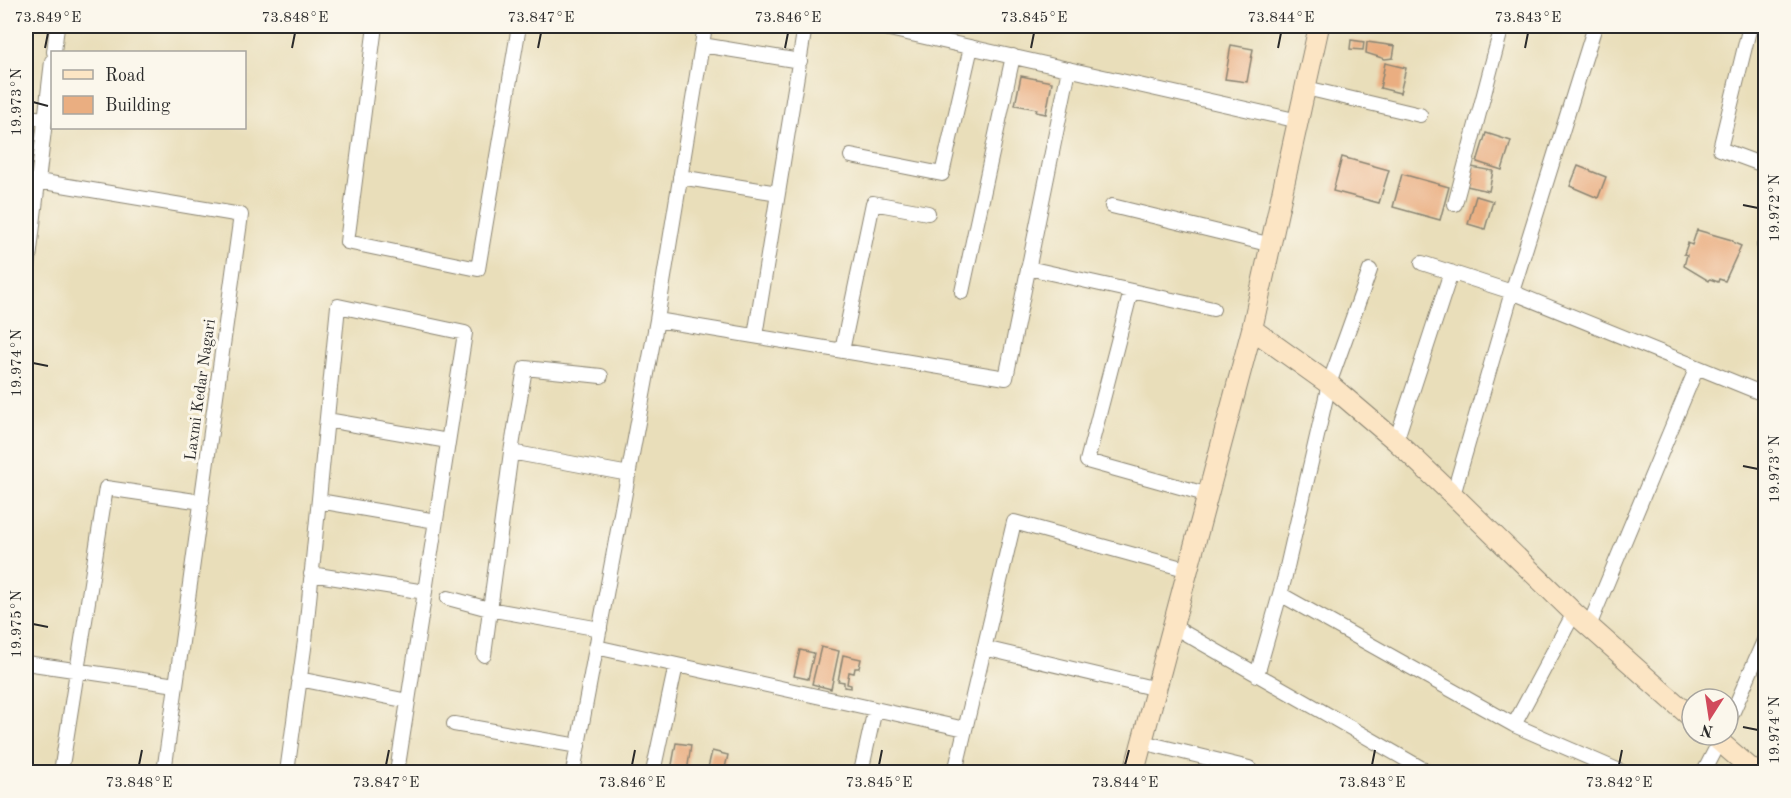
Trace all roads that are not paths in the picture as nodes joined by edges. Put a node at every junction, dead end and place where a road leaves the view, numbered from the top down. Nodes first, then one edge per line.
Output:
1 (57, 26) edge
2 (375, 26) edge
3 (519, 26) edge
4 (705, 26) edge
5 (806, 26) edge
6 (876, 26) edge
7 (1319, 26) edge
8 (1502, 26) edge
9 (1595, 26) edge
10 (1750, 26) edge
11 (702, 45) junction
12 (971, 47) junction
13 (54, 51) edge
14 (1013, 56) junction
15 (800, 61) junction
16 (51, 69) edge
17 (1069, 69) junction
18 (1306, 88) junction
19 (1420, 115) dead end
20 (26, 117) edge
21 (45, 119) junction
22 (1299, 121) junction
23 (851, 156) dead end
24 (1766, 166) edge
25 (680, 177) junction
26 (38, 181) junction
27 (778, 193) junction
28 (1455, 204) dead end
29 (1112, 206) dead end
30 (928, 213) dead end
31 (1272, 245) junction
32 (1422, 263) dead end
33 (1028, 268) junction
34 (1370, 270) dead end
35 (1451, 272) junction
36 (26, 285) edge
37 (1131, 291) junction
38 (962, 292) dead end
39 (1512, 292) junction
40 (1213, 309) dead end
41 (657, 320) junction
42 (1252, 329) junction
43 (755, 336) junction
44 (842, 351) junction
45 (1697, 367) junction
46 (601, 375) dead end
47 (1329, 384) junction
48 (1766, 395) edge
49 (327, 420) junction
50 (448, 441) junction
51 (1396, 441) junction
52 (511, 452) junction
53 (628, 474) junction
54 (1209, 495) junction
55 (1454, 495) junction
56 (319, 501) junction
57 (202, 502) junction
58 (436, 522) junction
59 (1189, 570) junction
60 (311, 574) junction
61 (425, 592) junction
62 (1280, 594) junction
63 (448, 598) dead end
64 (489, 609) junction
65 (1574, 613) junction
66 (1174, 627) junction
67 (1589, 627) junction
68 (600, 629) junction
69 (1766, 636) edge
70 (596, 647) junction
71 (984, 648) junction
72 (484, 655) dead end
73 (26, 663) edge
74 (676, 665) junction
75 (76, 671) junction
76 (1257, 675) junction
77 (299, 679) junction
78 (176, 685) junction
79 (1157, 689) junction
80 (1740, 696) edge
81 (408, 701) junction
82 (1680, 707) edge
83 (876, 709) junction
84 (454, 724) dead end
85 (1514, 725) junction
86 (965, 729) junction
87 (1142, 742) junction
88 (578, 746) junction
89 (1714, 747) edge
90 (1729, 747) edge
91 (1251, 771) edge
92 (61, 772) edge
93 (164, 772) edge
94 (287, 772) edge
95 (397, 772) edge
96 (573, 772) edge
97 (657, 772) edge
98 (861, 772) edge
99 (955, 772) edge
100 (1134, 772) edge
101 (1428, 772) edge
102 (1622, 772) edge
103 (1704, 772) edge
104 (1755, 772) edge

1 - 13 street
2 - 3 street
4 - 11 street
5 - 15 street
6 - 12 street
7 - 18 street
8 - 28 street
9 - 39 street
10 - 24 street
11 - 15 street
11 - 25 street
12 - 14 street
12 - 23 street
14 - 17 street
14 - 38 street
15 - 27 street
16 - 21 street
17 - 22 street
17 - 33 street
18 - 19 street
18 - 22 street
20 - 21 street
21 - 26 street
22 - 31 street
25 - 27 street
25 - 41 street
26 - 36 street
26 - 57 street, Laxmi Kedar Nagari
27 - 43 street
29 - 31 street
30 - 44 street
31 - 42 street
32 - 35 street
33 - 37 street
33 - 44 street
34 - 47 street
35 - 39 street
35 - 51 street
37 - 40 street
37 - 54 street
39 - 45 street
39 - 55 street
41 - 43 street
41 - 53 street
42 - 47 street
42 - 54 street
43 - 44 street
45 - 48 street
45 - 67 street
46 - 52 street
47 - 51 street
47 - 62 street
49 - 50 street
49 - 50 street
49 - 56 street
50 - 58 street
51 - 55 street
52 - 53 street
52 - 64 street
53 - 68 street
54 - 59 street
55 - 65 street
56 - 58 street
56 - 60 street
57 - 75 street
57 - 78 street, Laxmi Kedar Nagari
58 - 61 street
59 - 66 street
59 - 71 street
60 - 61 street
60 - 77 street
61 - 81 street
62 - 76 street
62 - 85 street
63 - 64 street
64 - 68 street
64 - 72 street
65 - 67 street
65 - 85 street
66 - 76 street
66 - 79 street
67 - 82 street
68 - 70 street
69 - 80 street
70 - 74 street
70 - 88 street
71 - 79 street
71 - 86 street
73 - 75 street
74 - 83 street
74 - 97 street
75 - 78 street
75 - 92 street
76 - 101 street
77 - 81 street
77 - 94 street
78 - 93 street, Laxmi Kedar Nagari
79 - 87 street
81 - 95 street
83 - 86 street
83 - 98 street
84 - 88 street
85 - 102 street
86 - 99 street
87 - 91 street
87 - 100 street
88 - 96 street
89 - 103 street
90 - 104 street

